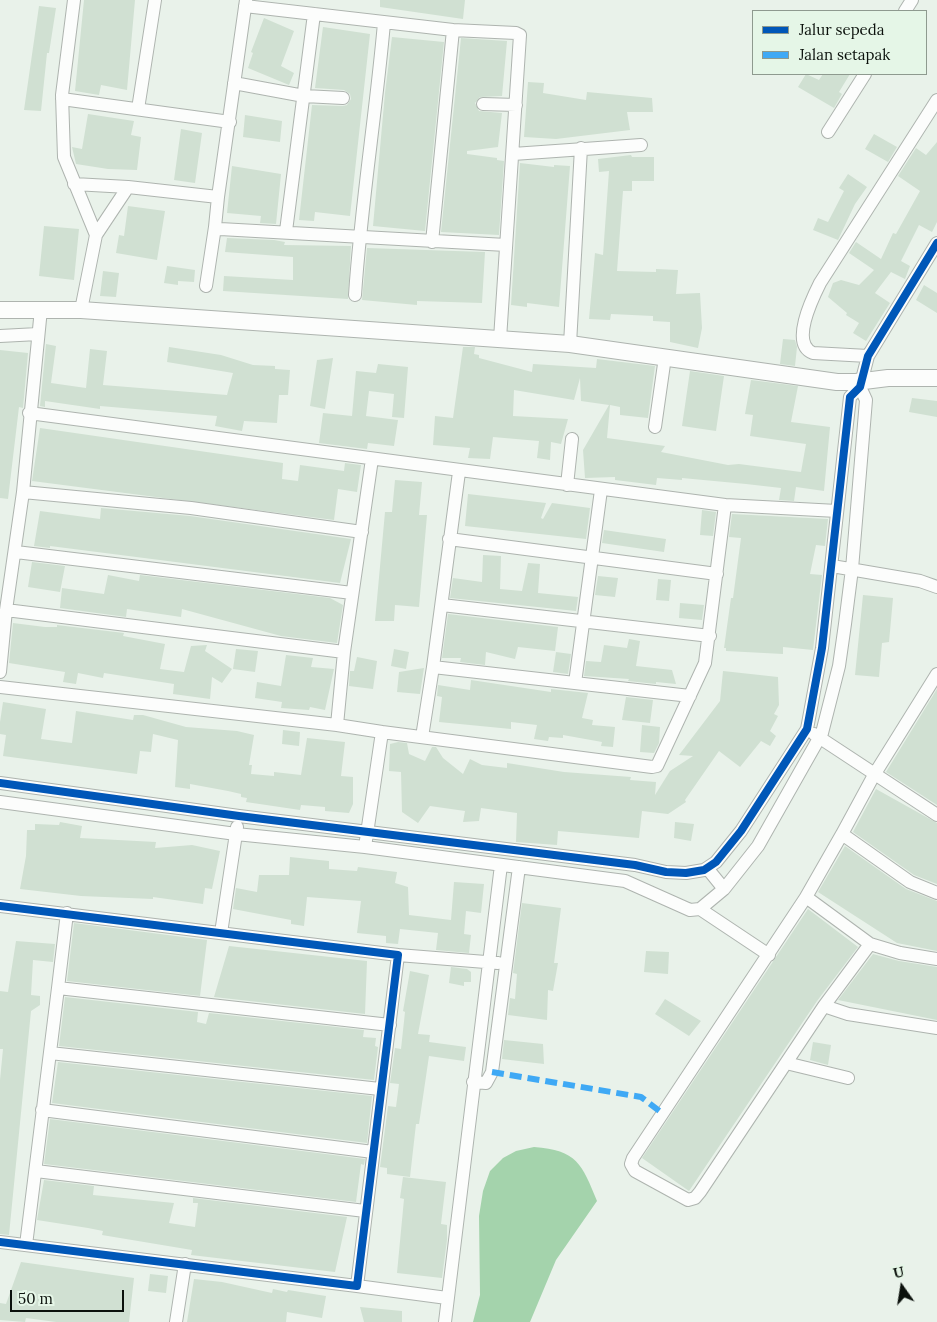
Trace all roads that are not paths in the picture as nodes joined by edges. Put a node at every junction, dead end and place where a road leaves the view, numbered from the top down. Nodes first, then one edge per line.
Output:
1 (74, 0) edge
2 (155, 0) edge
3 (245, 3) edge
4 (314, 14) junction
5 (384, 23) junction
6 (453, 30) junction
7 (864, 75) edge
8 (234, 83) junction
9 (304, 96) junction
10 (343, 98) dead end
11 (62, 99) junction
12 (937, 100) edge
13 (483, 104) dead end
14 (516, 105) junction
15 (138, 109) junction
16 (230, 122) junction
17 (828, 132) dead end
18 (641, 145) dead end
19 (581, 148) junction
20 (513, 154) junction
21 (74, 184) junction
22 (128, 187) junction
23 (218, 197) junction
24 (215, 227) junction
25 (286, 231) junction
26 (96, 234) junction
27 (359, 238) junction
28 (432, 242) junction
29 (937, 243) edge
30 (506, 245) junction
31 (206, 286) dead end
32 (355, 295) dead end
33 (41, 309) junction
34 (0, 310) edge
35 (81, 310) junction
36 (38, 334) junction
37 (0, 336) edge
38 (500, 339) junction
39 (570, 344) junction
40 (868, 356) junction
41 (665, 357) junction
42 (937, 378) edge
43 (860, 385) junction
44 (30, 413) junction
45 (655, 427) dead end
46 (572, 440) dead end
47 (372, 459) junction
48 (459, 472) junction
49 (568, 485) junction
50 (601, 490) junction
51 (24, 492) junction
52 (725, 505) junction
53 (837, 511) junction
54 (362, 532) junction
55 (449, 539) junction
56 (16, 552) junction
57 (592, 558) junction
58 (832, 566) junction
59 (852, 569) junction
60 (718, 574) junction
61 (937, 586) edge
62 (352, 593) junction
63 (442, 605) junction
64 (6, 610) junction
65 (583, 621) junction
66 (710, 636) junction
67 (344, 652) junction
68 (433, 667) junction
69 (0, 672) edge
70 (937, 674) edge
71 (575, 683) junction
72 (0, 687) edge
73 (690, 696) junction
74 (337, 725) junction
75 (807, 729) junction
76 (382, 732) junction
77 (422, 737) junction
78 (820, 738) junction
79 (874, 775) junction
80 (0, 783) edge
81 (0, 802) edge
82 (937, 815) edge
83 (239, 816) junction
84 (366, 831) junction
85 (236, 834) junction
86 (842, 834) junction
87 (365, 846) junction
88 (501, 865) junction
89 (519, 867) junction
90 (707, 868) junction
91 (666, 872) junction
92 (724, 889) junction
93 (937, 893) edge
94 (656, 894) junction
95 (806, 897) junction
96 (0, 906) edge
97 (700, 909) junction
98 (67, 913) junction
99 (221, 933) junction
100 (870, 944) junction
101 (398, 955) junction
102 (769, 955) junction
103 (937, 959) edge
104 (490, 963) junction
105 (505, 964) junction
106 (58, 988) junction
107 (824, 1006) junction
108 (390, 1025) junction
109 (937, 1028) edge
110 (50, 1053) junction
111 (786, 1063) junction
112 (848, 1078) dead end
113 (473, 1082) junction
114 (380, 1090) junction
115 (42, 1110) junction
116 (373, 1152) junction
117 (36, 1171) junction
118 (365, 1211) junction
119 (0, 1242) edge
120 (26, 1245) junction
121 (185, 1264) junction
122 (356, 1286) junction
123 (447, 1298) junction
124 (176, 1322) edge
125 (445, 1322) edge

1 - 11 street
2 - 15 street
3 - 4 street
3 - 8 street
4 - 5 street
4 - 9 street
5 - 6 street
5 - 27 street
6 - 14 street
6 - 28 street
7 - 17 street
8 - 9 street
8 - 16 street
9 - 10 street
9 - 25 street
11 - 15 street
11 - 21 street
12 - 40 street
13 - 14 street
14 - 20 street
15 - 16 street
16 - 23 street
18 - 19 street
19 - 20 street
19 - 39 street
20 - 30 street
21 - 22 street
21 - 26 street
22 - 23 street
22 - 26 street
23 - 24 street
24 - 25 street
24 - 31 street
25 - 27 street
26 - 35 street
27 - 28 street
27 - 32 street
28 - 30 street
29 - 40 street
30 - 38 street
33 - 34 street
33 - 35 street
33 - 36 street
35 - 38 street
36 - 37 street
36 - 44 street
38 - 39 street
39 - 41 street
40 - 43 street
41 - 43 street
41 - 45 street
42 - 43 street
43 - 53 street
43 - 59 street
44 - 47 street
44 - 51 street
46 - 49 street
47 - 48 street
47 - 54 street
48 - 49 street
48 - 55 street
49 - 50 street
50 - 52 street
50 - 57 street
51 - 54 street
51 - 56 street
52 - 53 street
52 - 60 street
53 - 58 street
54 - 62 street
55 - 57 street
55 - 63 street
56 - 62 street
56 - 64 street
57 - 60 street
57 - 65 street
58 - 59 street
58 - 75 street
59 - 61 street
59 - 78 street
60 - 66 street
62 - 67 street
63 - 65 street
63 - 68 street
64 - 67 street
64 - 69 street
65 - 66 street
65 - 71 street
66 - 73 street
67 - 74 street
68 - 71 street
68 - 77 street
70 - 79 street
71 - 73 street
72 - 74 street
73 - 77 street
74 - 76 street
75 - 78 street
75 - 90 street
76 - 77 street
76 - 84 street
78 - 79 street
78 - 92 street
79 - 82 street
79 - 86 street
80 - 83 street
81 - 85 street
83 - 84 street
83 - 85 street
84 - 87 street
84 - 91 street
85 - 87 street
85 - 99 street
86 - 93 street
86 - 95 street
87 - 88 street
88 - 89 street
88 - 104 street
89 - 94 street
89 - 105 street
90 - 91 street
90 - 92 street
91 - 94 street
92 - 97 street
94 - 97 street
95 - 100 street
95 - 102 street
96 - 98 street
97 - 102 street
98 - 99 street
98 - 106 street
99 - 101 street
100 - 103 street
100 - 107 street
101 - 104 street
101 - 108 street
102 - 111 street
104 - 105 street
104 - 113 street
105 - 113 street
106 - 108 street
106 - 110 street
107 - 109 street
107 - 111 street
108 - 114 street
110 - 114 street
110 - 115 street
111 - 112 street
113 - 123 street
114 - 116 street
115 - 116 street
115 - 117 street
116 - 118 street
117 - 118 street
117 - 120 street
118 - 122 street
119 - 120 street
120 - 121 street
121 - 122 street
121 - 124 street
122 - 123 street
123 - 125 street

